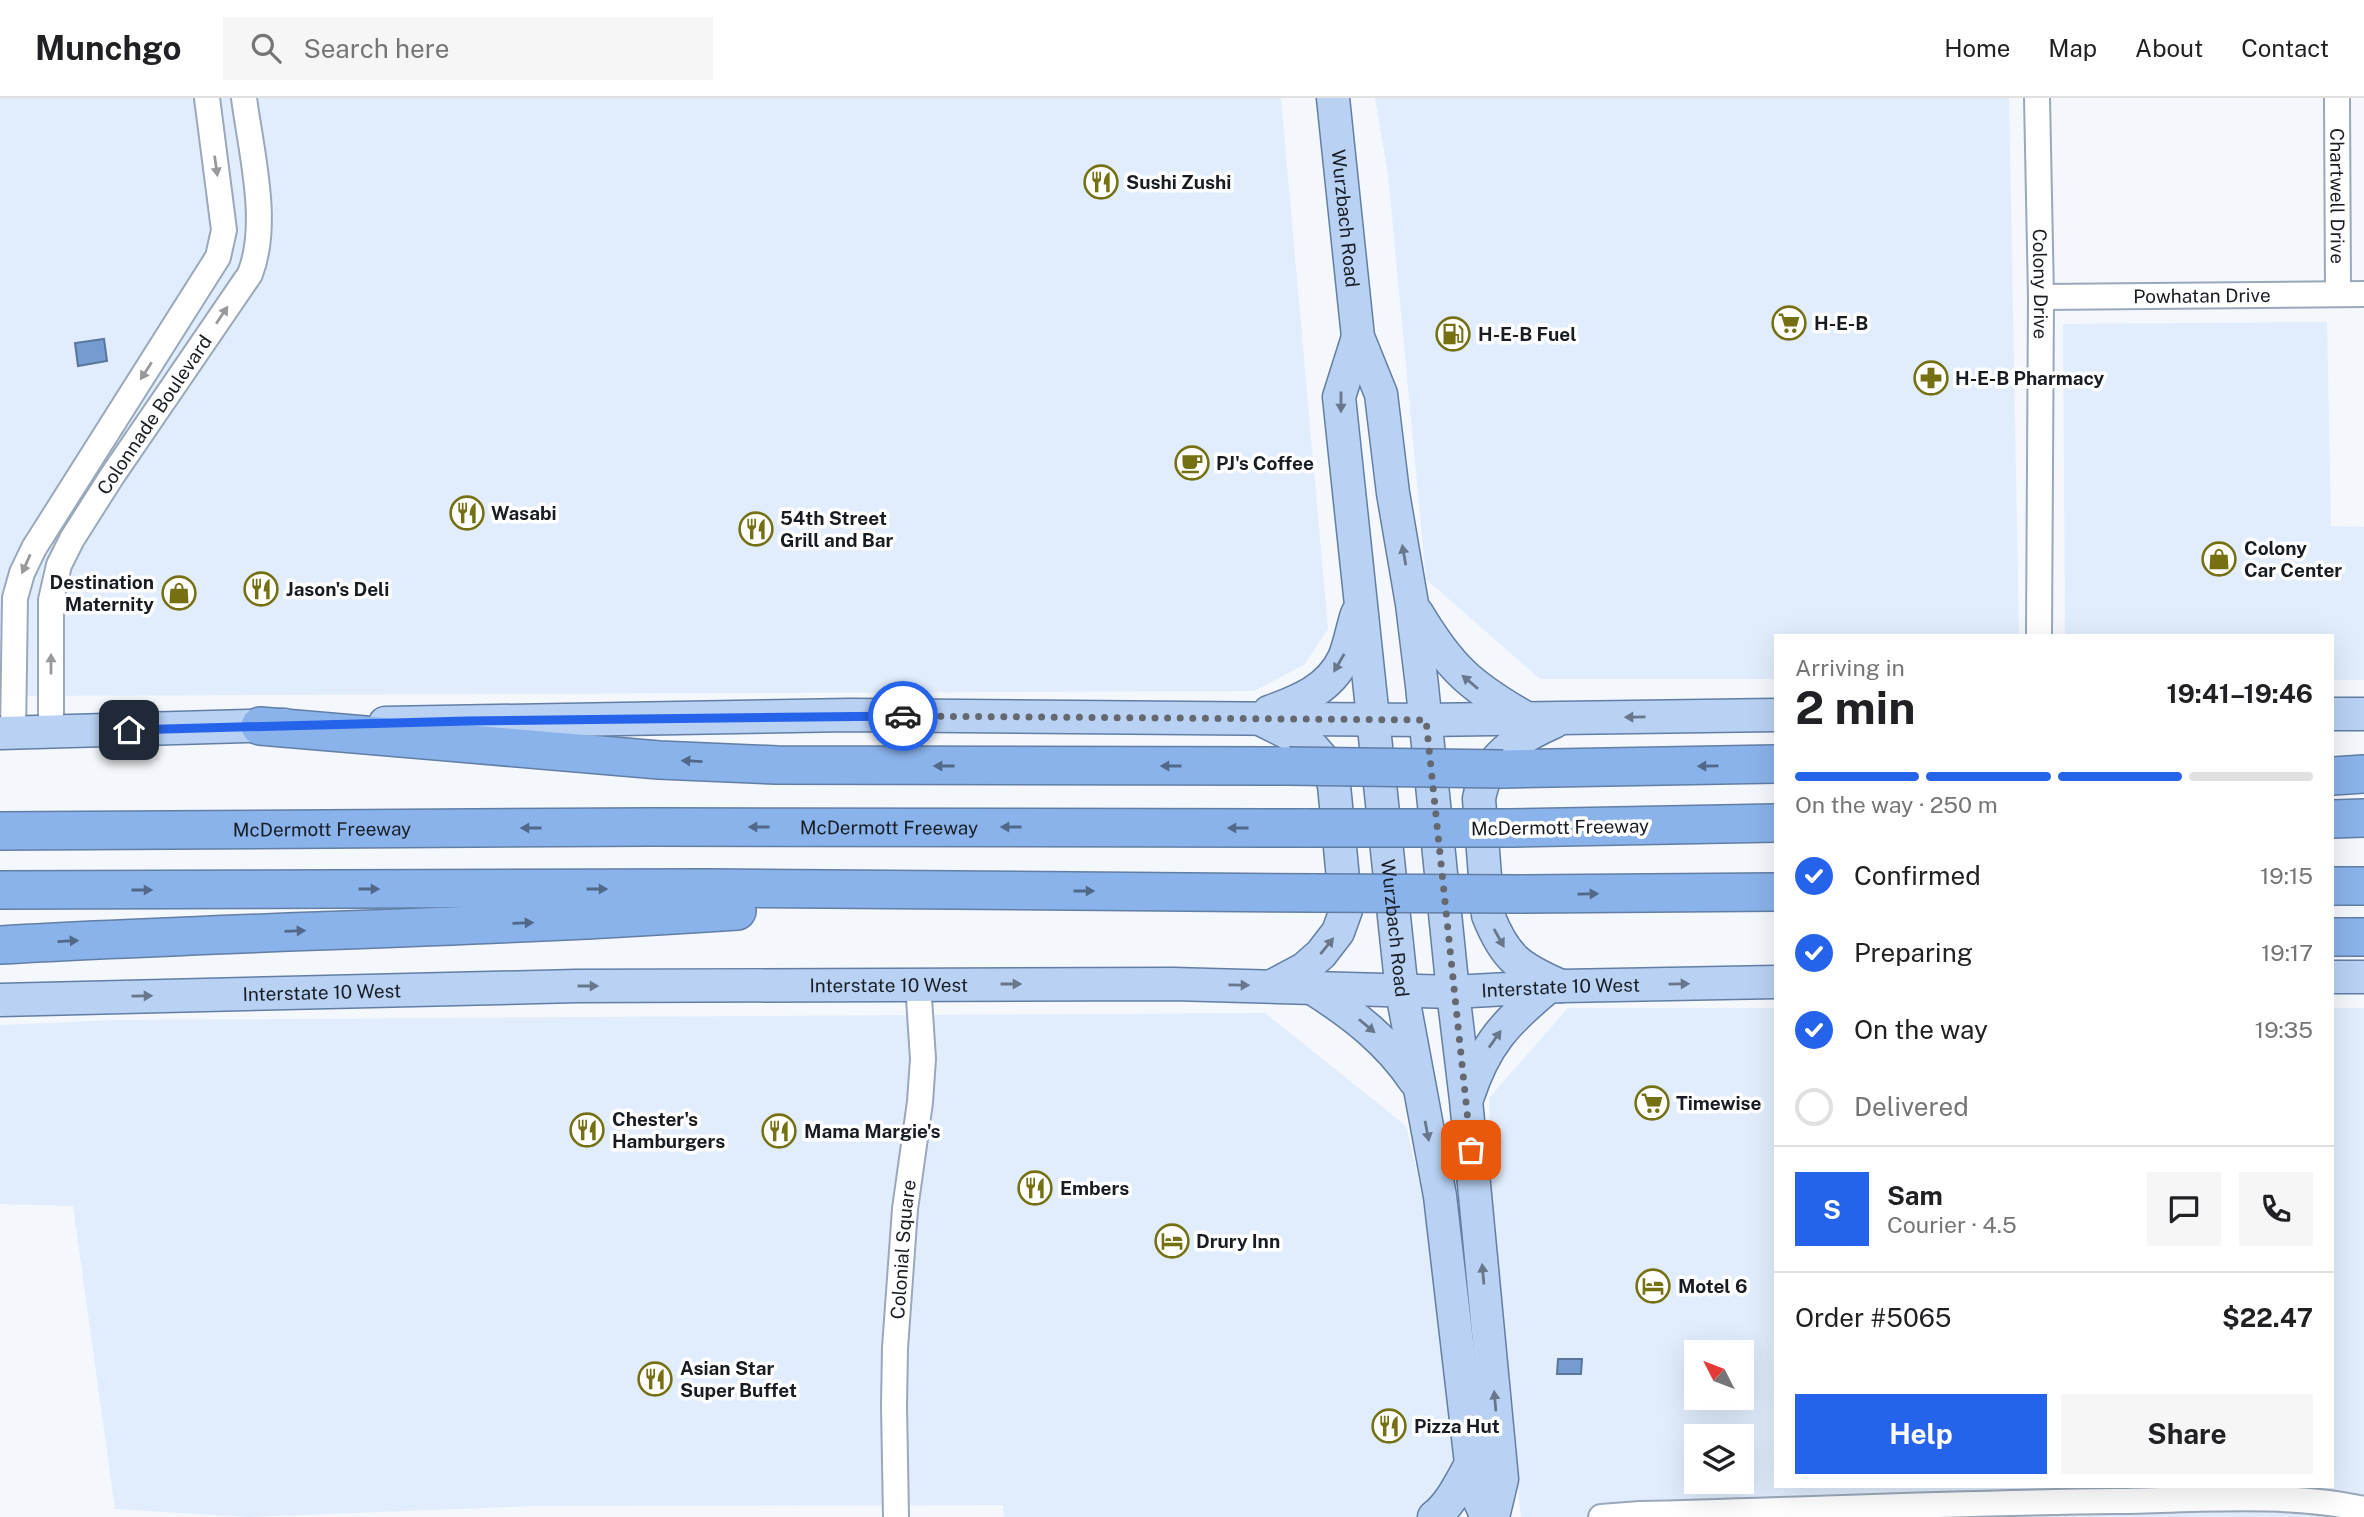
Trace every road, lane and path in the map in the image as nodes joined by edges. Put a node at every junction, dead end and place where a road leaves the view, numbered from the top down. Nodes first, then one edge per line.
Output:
1 (207, 98) edge
2 (244, 98) edge
3 (1333, 98) edge
4 (2037, 98) edge
5 (2337, 98) edge
6 (2338, 294) junction
7 (2364, 294) edge
8 (2041, 297) junction
9 (1358, 337) junction
10 (1362, 599) junction
11 (1412, 604) junction
12 (2039, 634) edge
13 (2334, 714) edge
14 (2364, 714) edge
15 (1774, 715) edge
16 (1255, 717) junction
17 (1562, 718) junction
18 (1373, 719) junction
19 (1527, 719) junction
20 (1426, 720) junction
21 (260, 726) junction
22 (51, 732) junction
23 (6, 733) edge
24 (2334, 751) edge
25 (2364, 752) edge
26 (1774, 764) edge
27 (2364, 774) edge
28 (2334, 776) edge
29 (2364, 818) edge
30 (2334, 819) edge
31 (1774, 823) edge
32 (0, 831) edge
33 (2334, 886) edge
34 (2364, 886) edge
35 (0, 890) edge
36 (1016, 891) junction
37 (1774, 892) edge
38 (2334, 937) edge
39 (2364, 937) edge
40 (0, 945) edge
41 (2334, 977) edge
42 (2364, 977) edge
43 (1774, 982) edge
44 (918, 983) junction
45 (1272, 986) junction
46 (1311, 987) junction
47 (1554, 987) junction
48 (1402, 992) junction
49 (1453, 992) junction
50 (0, 1000) edge
51 (1419, 1087) junction
52 (1466, 1100) junction
53 (1471, 1464) junction
54 (1998, 1494) edge
55 (2364, 1509) edge
56 (896, 1517) edge
57 (1434, 1517) edge
58 (1487, 1517) edge
59 (1493, 1517) edge
60 (1601, 1517) edge

1 -> 23 street, Colonnade Boulevard
22 -> 2 street, Colonnade Boulevard
3 - 9 main road, Wurzbach Road
4 - 8 street, Colony Drive
5 - 6 street, Chartwell Drive
6 - 7 street, Powhatan Drive
6 - 8 street, Powhatan Drive
8 - 12 street, Colony Drive
9 -> 10 main road, Wurzbach Road
11 -> 9 main road, Wurzbach Road
10 -> 16 main road
10 - 18 main road, Wurzbach Road
19 -> 11 main road
11 - 20 main road, Wurzbach Road
13 - 14 main road
15 -> 17 main road
16 - 18 main road
16 - 21 main road
45 -> 16 main road
17 - 19 main road
17 -> 47 main road
18 - 20 main road
18 - 48 main road, Wurzbach Road
19 - 20 main road
20 - 49 main road, Wurzbach Road
21 - 22 main road
26 -> 21 highway, bridge
22 - 23 main road
24 - 25 highway
27 - 28 highway
29 - 30 highway
31 -> 32 highway, McDermott Freeway, bridge
33 - 34 highway
35 -> 36 highway
36 -> 37 highway, bridge
40 -> 36 highway
38 - 39 highway
41 - 42 main road
47 -> 43 main road, Interstate 10 West
44 -> 45 main road, Interstate 10 West
50 -> 44 main road, Interstate 10 West
44 - 56 street, Colonial Square
45 - 46 main road, Interstate 10 West
46 - 48 main road, Interstate 10 West
46 -> 51 main road
47 - 49 main road, Interstate 10 West
52 -> 47 main road
48 - 49 main road, Interstate 10 West
48 - 51 main road, Wurzbach Road
49 - 52 main road, Wurzbach Road
51 -> 53 main road, Wurzbach Road
59 -> 52 main road, Wurzbach Road
53 - 57 main road
53 - 58 main road, Wurzbach Road
54 - 55 street
54 - 60 street

